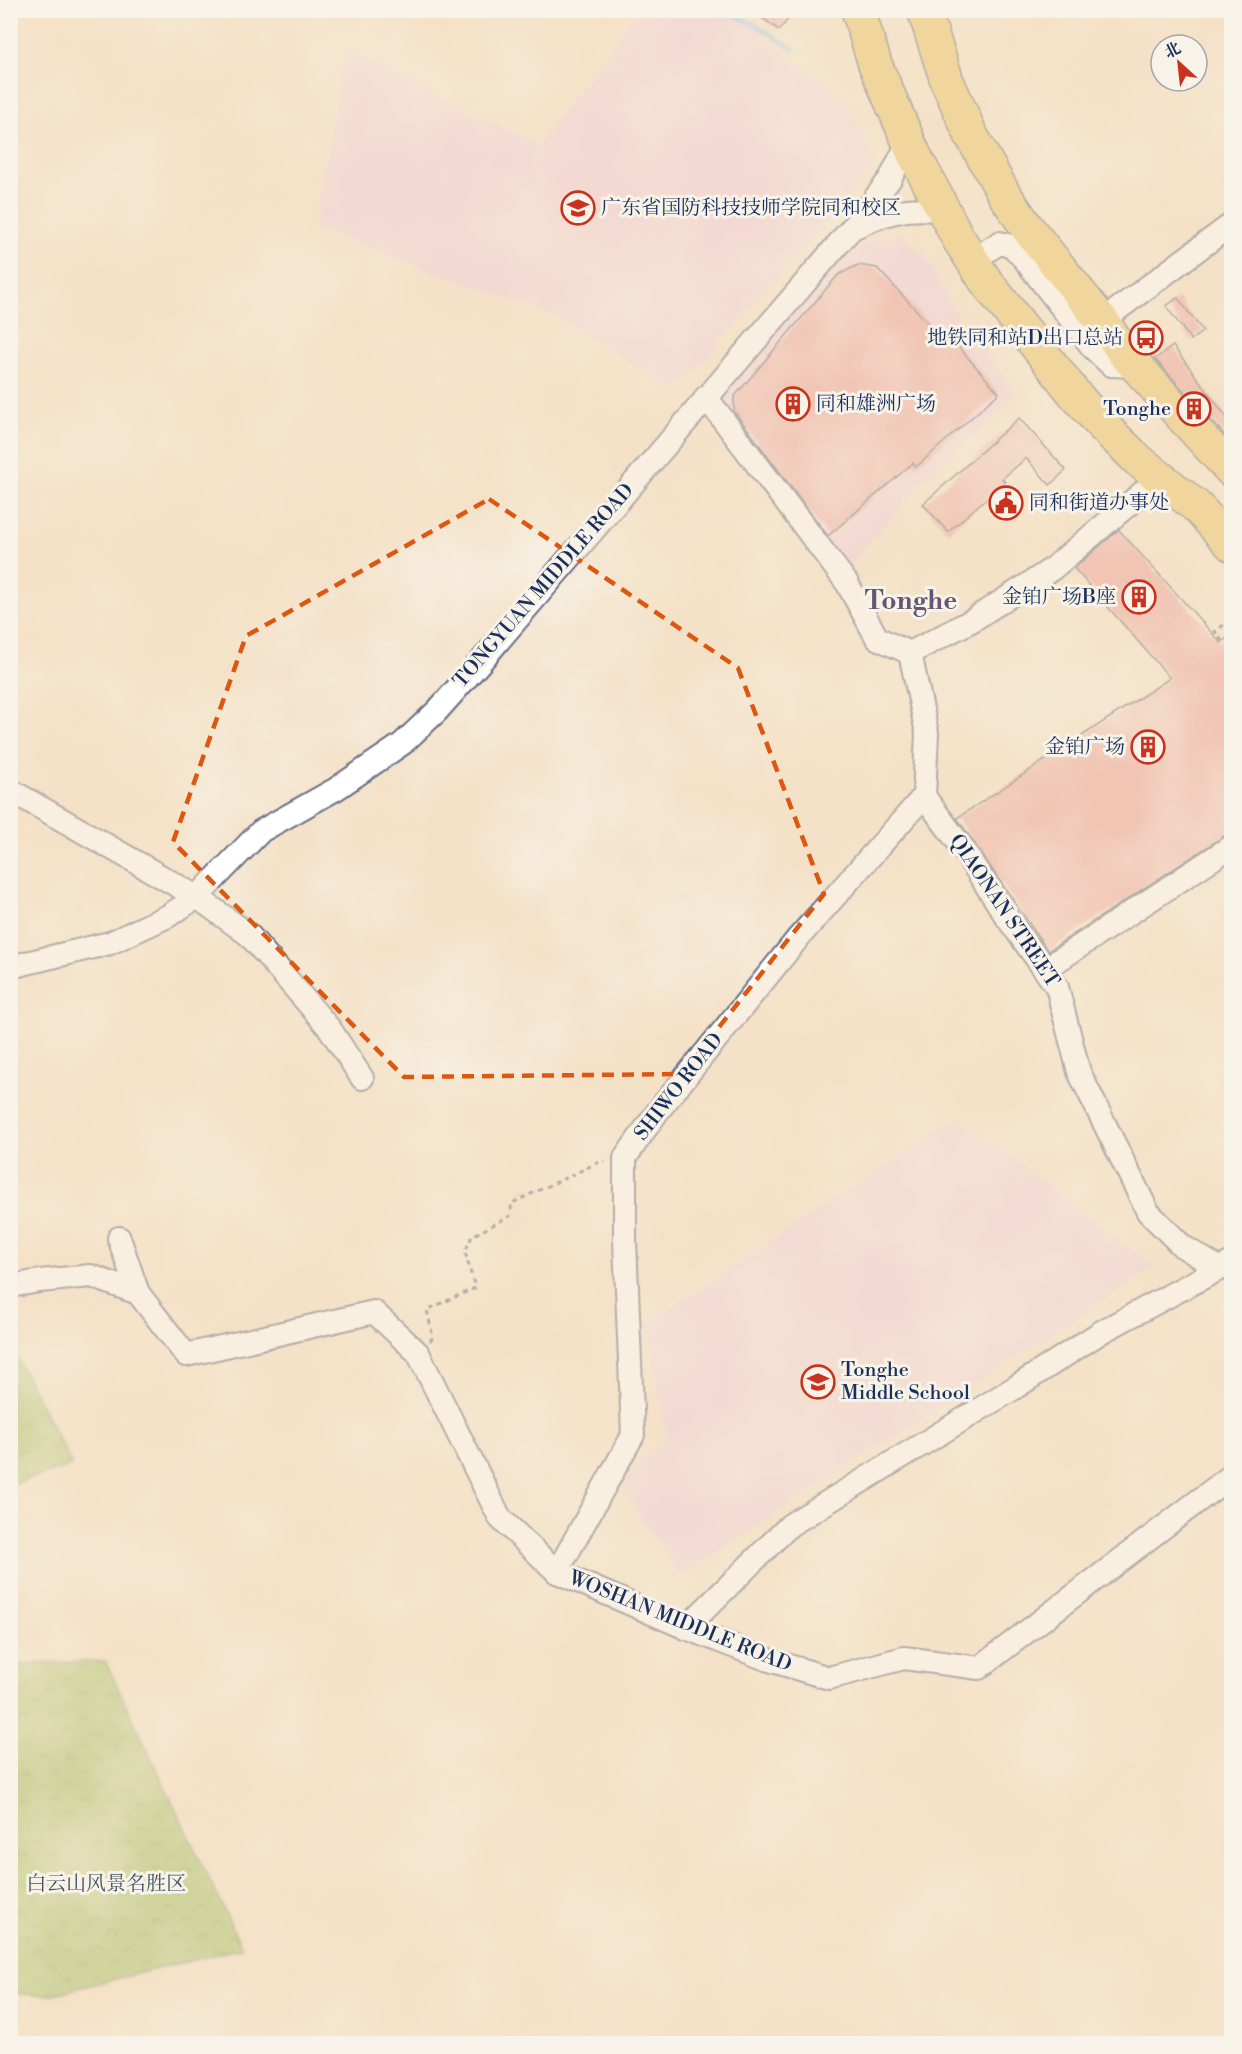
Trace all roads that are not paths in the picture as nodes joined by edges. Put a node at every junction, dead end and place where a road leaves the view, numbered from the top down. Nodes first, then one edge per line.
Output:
1 (858, 10) edge
2 (924, 10) edge
3 (909, 141) junction
4 (943, 211) junction
5 (1232, 224) edge
6 (851, 229) junction
7 (972, 261) junction
8 (1102, 321) junction
9 (1136, 366) junction
10 (706, 397) junction
11 (1232, 471) edge
12 (1161, 477) junction
13 (1232, 545) edge
14 (910, 653) junction
15 (10, 790) edge
16 (924, 796) junction
17 (1232, 846) edge
18 (197, 897) junction
19 (10, 967) edge
20 (1045, 969) junction
21 (362, 1078) dead end
22 (119, 1238) dead end
23 (1226, 1266) edge
24 (10, 1286) edge
25 (138, 1293) junction
26 (1232, 1475) edge
27 (557, 1572) junction
28 (686, 1628) junction

1 - 3 highway
2 - 8 highway
3 - 4 highway
3 - 6 street, TONGYUAN MIDDLE ROAD
4 - 6 street
4 - 7 highway
5 - 8 street
6 - 10 street, TONGYUAN MIDDLE ROAD
7 - 9 street
7 - 12 highway
8 - 9 highway
9 - 11 highway
10 - 14 street
10 - 18 street, TONGYUAN MIDDLE ROAD
12 - 13 highway
12 - 14 street
14 - 16 street
15 - 18 street
16 - 20 street, QIAONAN STREET
16 - 27 street, SHIWO ROAD
17 - 20 street
18 - 19 street, TONGYUAN MIDDLE ROAD
18 - 21 street
20 - 23 street, QIAONAN STREET
22 - 25 street
23 - 28 street
24 - 25 street
25 - 27 street, WOSHAN MIDDLE ROAD
26 - 28 street, WOSHAN MIDDLE ROAD
27 - 28 street, WOSHAN MIDDLE ROAD

